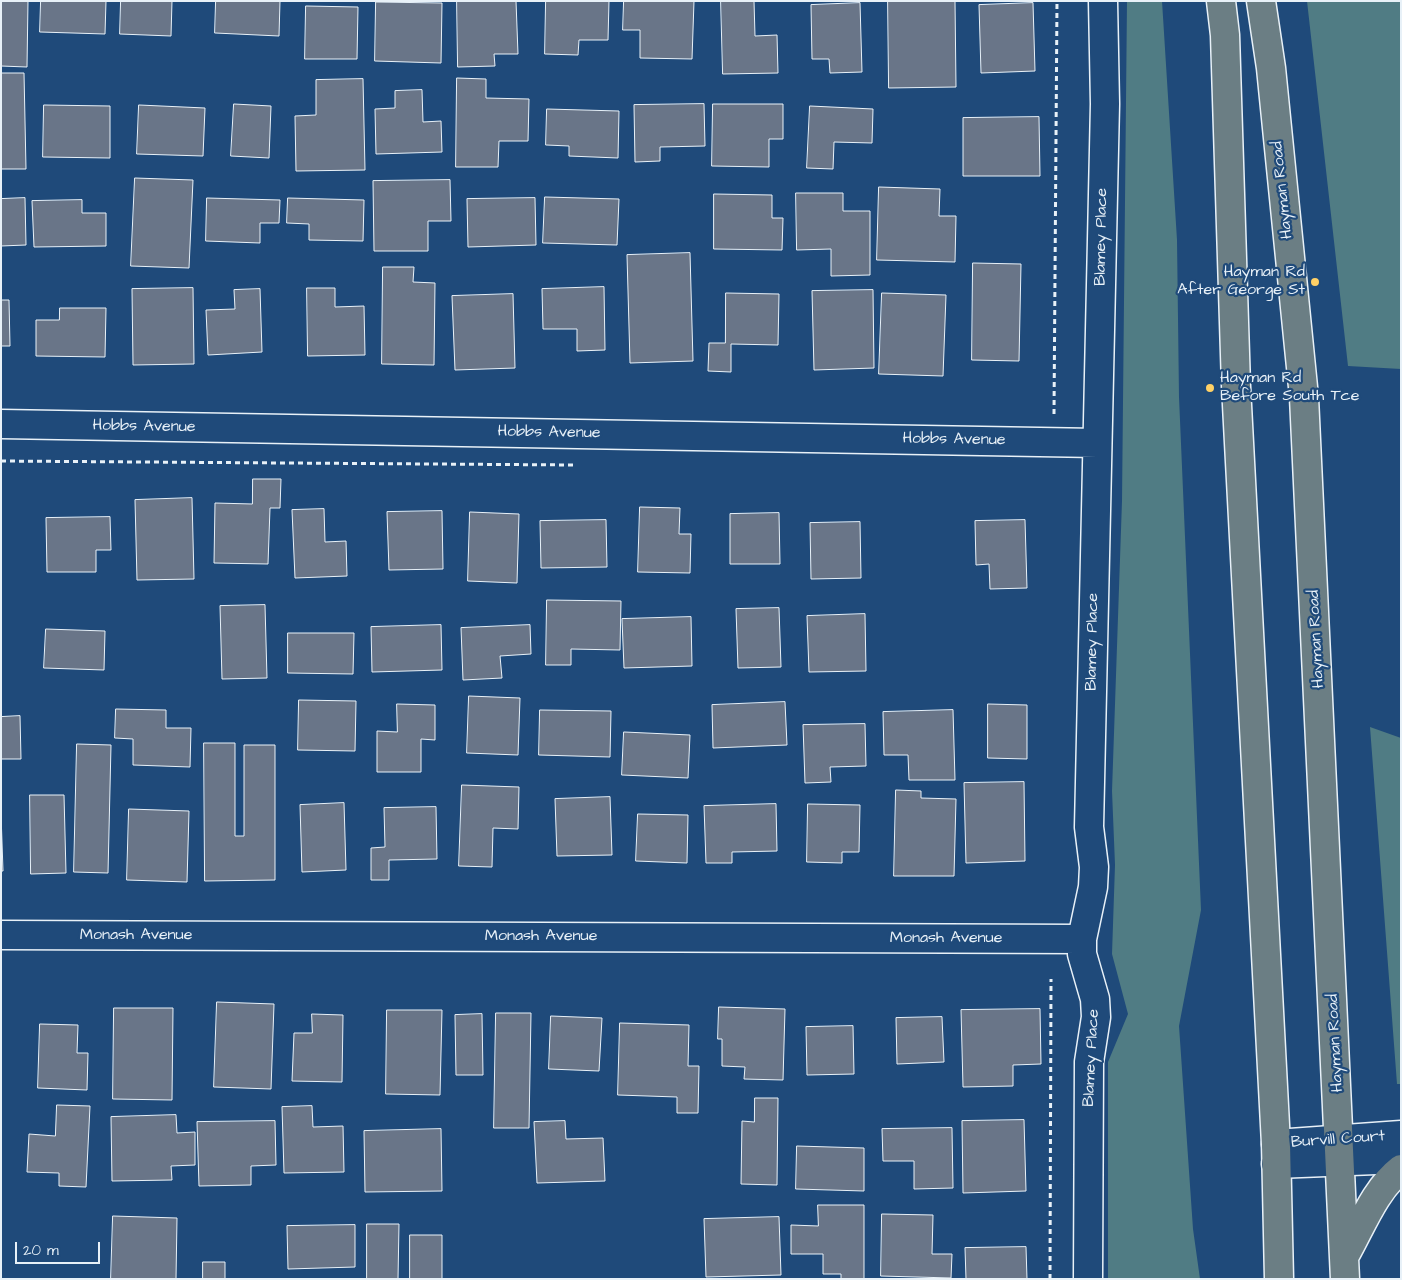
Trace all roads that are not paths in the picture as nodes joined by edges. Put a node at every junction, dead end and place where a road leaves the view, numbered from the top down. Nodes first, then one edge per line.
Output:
1 (1103, 1) edge
2 (1221, 1) edge
3 (1261, 1) edge
4 (1, 424) edge
5 (1097, 443) junction
6 (1, 935) edge
7 (1082, 939) junction
8 (1401, 1135) edge
9 (1340, 1152) junction
10 (1276, 1154) junction
11 (1401, 1159) edge
12 (1401, 1169) edge
13 (1345, 1268) edge
14 (1088, 1279) edge
15 (1279, 1279) edge

1 - 5 street, Blamey Place
2 - 10 main road
3 - 9 main road, Hayman Road
4 - 5 street, Hobbs Avenue
5 - 7 street, Blamey Place
6 - 7 street, Monash Avenue
7 - 14 street, Blamey Place
8 - 9 street, Burvill Court
9 - 10 street, Burvill Court
9 - 11 street, Burvill Court
9 - 13 main road, Hayman Road
10 - 15 main road
12 - 13 main road

